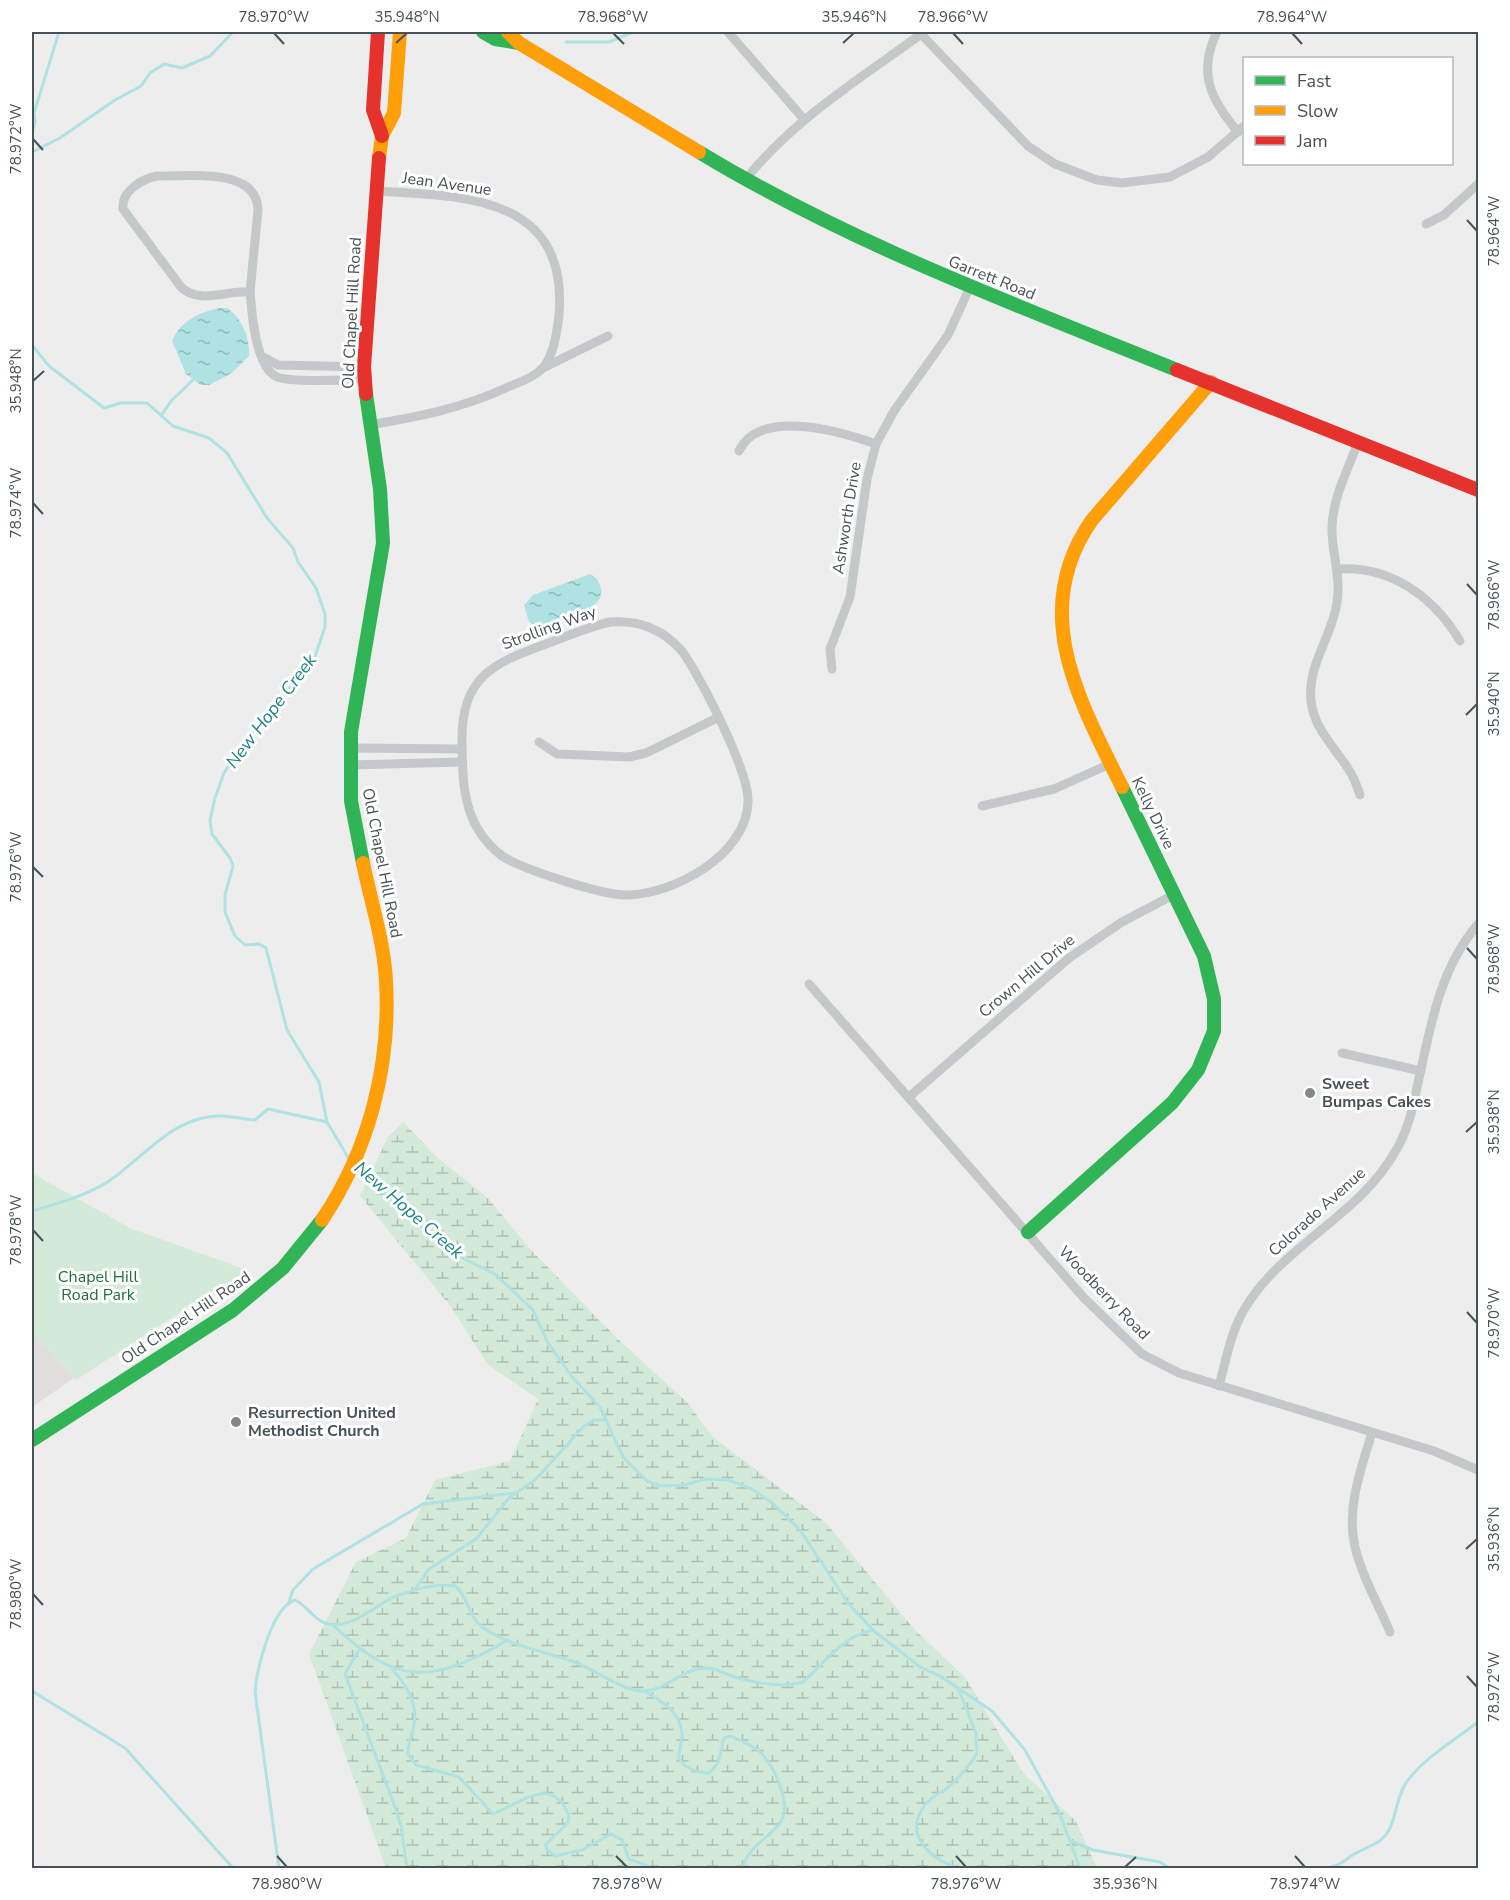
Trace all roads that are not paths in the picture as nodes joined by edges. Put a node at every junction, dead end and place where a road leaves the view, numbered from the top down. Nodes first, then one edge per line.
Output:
1 (378, 32) edge
2 (400, 32) edge
3 (483, 32) edge
4 (508, 32) edge
5 (728, 32) edge
6 (922, 32) edge
7 (1217, 32) edge
8 (519, 43) junction
9 (803, 118) junction
10 (1241, 129) edge
11 (382, 136) junction
12 (745, 180) junction
13 (1479, 184) edge
14 (375, 191) junction
15 (1426, 224) dead end
16 (970, 287) junction
17 (250, 292) junction
18 (608, 336) dead end
19 (541, 369) junction
20 (364, 373) junction
21 (1211, 382) junction
22 (369, 424) junction
23 (1358, 442) junction
24 (876, 444) junction
25 (739, 451) dead end
26 (1479, 490) edge
27 (1338, 569) junction
28 (1460, 640) dead end
29 (832, 669) dead end
30 (717, 718) junction
31 (539, 742) dead end
32 (350, 748) junction
33 (405, 749) junction
34 (462, 749) junction
35 (462, 762) junction
36 (406, 764) junction
37 (1110, 764) junction
38 (350, 765) junction
39 (1360, 795) dead end
40 (982, 806) dead end
41 (1175, 894) junction
42 (1479, 924) edge
43 (809, 984) dead end
44 (1342, 1053) dead end
45 (1421, 1071) junction
46 (909, 1097) junction
47 (1028, 1232) junction
48 (1219, 1386) junction
49 (1372, 1433) junction
50 (32, 1440) edge
51 (1479, 1470) edge
52 (1390, 1632) dead end

1 - 11 street, Old Chapel Hill Road
2 - 11 street, Old Chapel Hill Road
3 - 8 street, Garrett Road
4 - 8 street, Garrett Road
5 - 9 street
6 - 9 street
6 - 10 street
7 - 10 street
8 - 12 street, Garrett Road
9 - 12 street
11 - 14 street, Old Chapel Hill Road
12 - 16 street, Garrett Road
13 - 15 street
14 - 19 street, Jean Avenue
14 - 20 street, Old Chapel Hill Road
16 - 21 street, Garrett Road
16 - 24 street, Ashworth Drive
17 - 17 street
17 - 20 street
18 - 19 street
19 - 22 street
20 - 22 street, Old Chapel Hill Road
21 - 23 street, Garrett Road
21 - 37 street, Kelly Drive
22 - 32 street, Old Chapel Hill Road
23 - 26 street, Garrett Road
23 - 27 street
24 - 25 street
24 - 29 street, Ashworth Drive
27 - 28 street
27 - 39 street
30 - 31 street
30 - 34 street, Strolling Way
30 - 35 street, Strolling Way
32 - 33 street
32 - 38 street, Old Chapel Hill Road
33 - 34 street
33 - 36 street
34 - 35 street, Strolling Way
35 - 36 street
36 - 38 street
37 - 40 street
37 - 41 street, Kelly Drive
38 - 50 street, Old Chapel Hill Road
41 - 46 street, Crown Hill Drive
41 - 47 street, Kelly Drive
42 - 45 street, Colorado Avenue
43 - 46 street, Woodberry Road
44 - 45 street
45 - 48 street, Colorado Avenue
46 - 47 street, Woodberry Road
47 - 48 street, Woodberry Road
48 - 49 street, Woodberry Road
49 - 51 street, Woodberry Road
49 - 52 street

